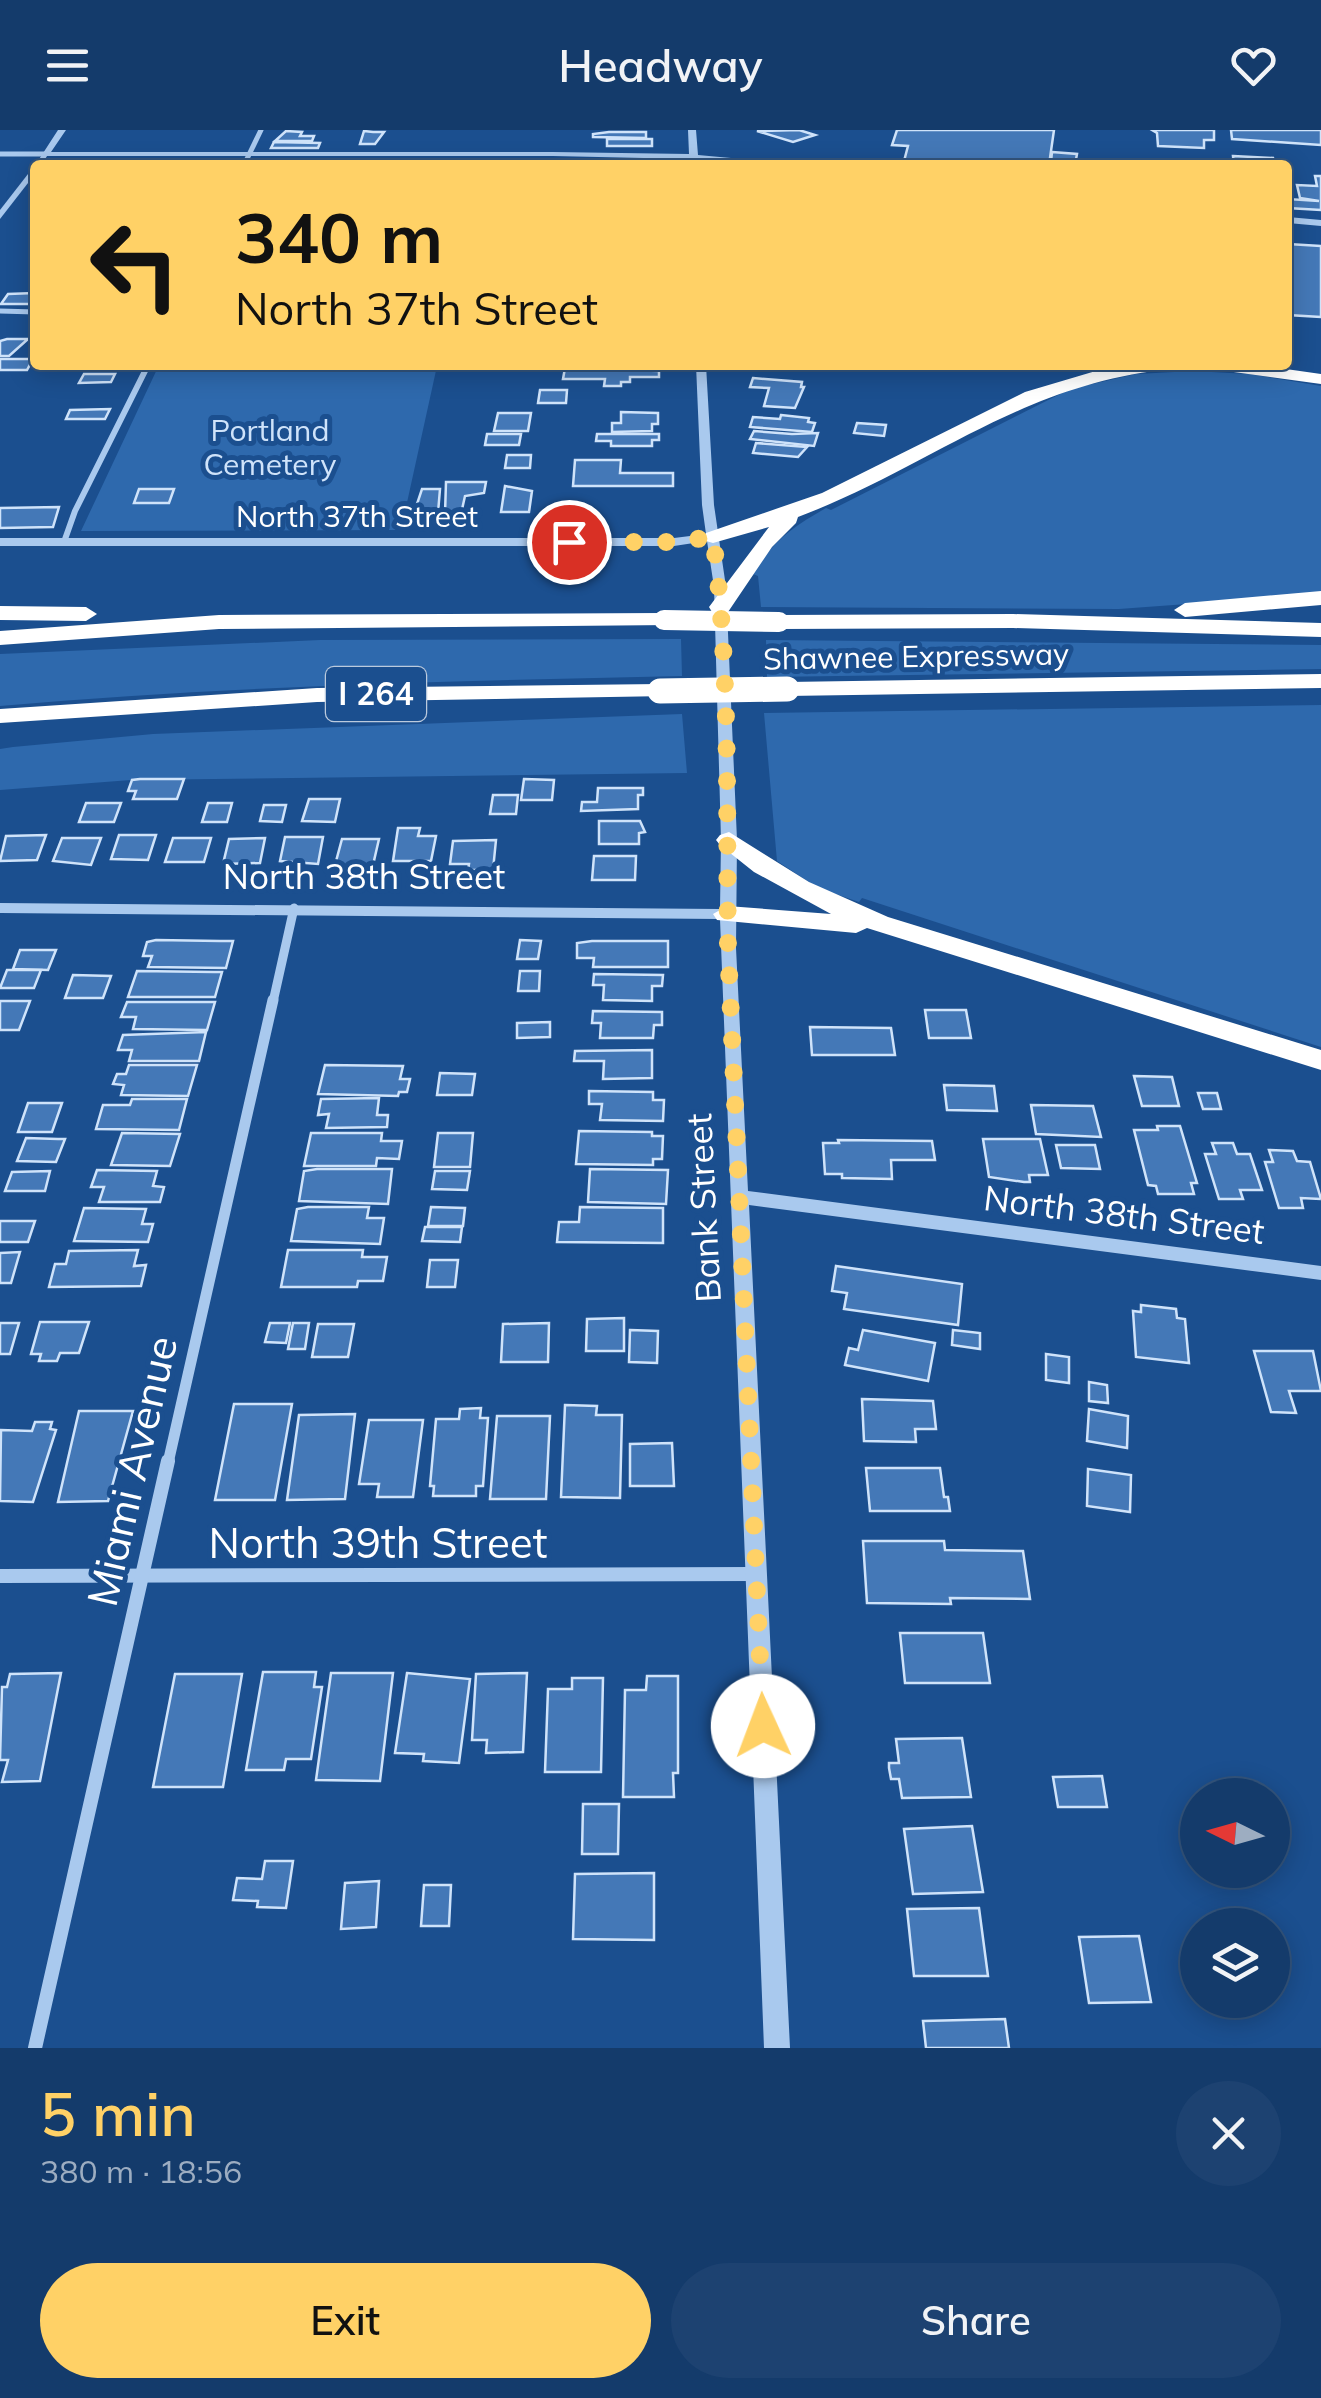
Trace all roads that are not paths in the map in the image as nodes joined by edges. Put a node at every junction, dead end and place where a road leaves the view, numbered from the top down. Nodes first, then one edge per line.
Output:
1 (62, 130) edge
2 (260, 130) edge
3 (692, 130) edge
4 (0, 154) edge
5 (45, 154) junction
6 (249, 154) junction
7 (40, 160) edge
8 (246, 160) edge
9 (630, 160) edge
10 (694, 160) edge
11 (30, 174) edge
12 (0, 216) edge
13 (1292, 220) edge
14 (1321, 223) edge
15 (0, 312) edge
16 (30, 312) edge
17 (146, 370) edge
18 (702, 370) edge
19 (1116, 370) edge
20 (1255, 370) edge
21 (1321, 379) edge
22 (804, 506) junction
23 (713, 537) junction
24 (0, 542) edge
25 (64, 542) junction
26 (1321, 598) edge
27 (720, 607) junction
28 (0, 614) edge
29 (218, 622) junction
30 (1013, 622) junction
31 (1321, 630) edge
32 (0, 638) edge
33 (1321, 684) edge
34 (93, 709) junction
35 (0, 716) edge
36 (0, 730) edge
37 (730, 840) junction
38 (0, 908) edge
39 (294, 908) junction
40 (727, 914) junction
41 (904, 931) junction
42 (1321, 1060) edge
43 (739, 1197) junction
44 (1321, 1273) edge
45 (756, 1574) junction
46 (0, 1576) edge
47 (142, 1576) junction
48 (35, 2048) edge
49 (777, 2048) edge

1 - 5 street
2 - 6 street
3 - 10 street
4 - 5 street
5 - 6 street
5 - 7 street
6 - 8 street
6 - 9 street
11 - 12 street
13 - 14 street
15 - 16 street
17 - 25 street
18 - 23 street, Bank Street
19 - 22 highway
20 - 21 highway
22 - 23 highway
22 - 27 highway
23 - 25 street, North 37th Street
23 - 27 street, Bank Street
24 - 25 street, North 37th Street
26 - 30 highway
27 - 37 street, Bank Street
28 - 29 highway
29 - 30 highway, Shawnee Expressway / I 264, bridge
29 - 32 highway
30 - 31 highway, Shawnee Expressway / I 264
33 - 34 highway, Shawnee Expressway / I 264, bridge
34 - 35 highway
34 - 36 highway
37 - 40 street, Bank Street
37 - 41 highway
38 - 39 street, North 38th Street
39 - 40 street, North 38th Street
39 - 47 street, Miami Avenue
40 - 41 highway
40 - 43 street, Bank Street
41 - 42 highway
43 - 44 street, North 38th Street
43 - 45 street, Bank Street
45 - 47 street, North 39th Street
45 - 49 street, Bank Street
46 - 47 street, North 39th Street
47 - 48 street, Miami Avenue

